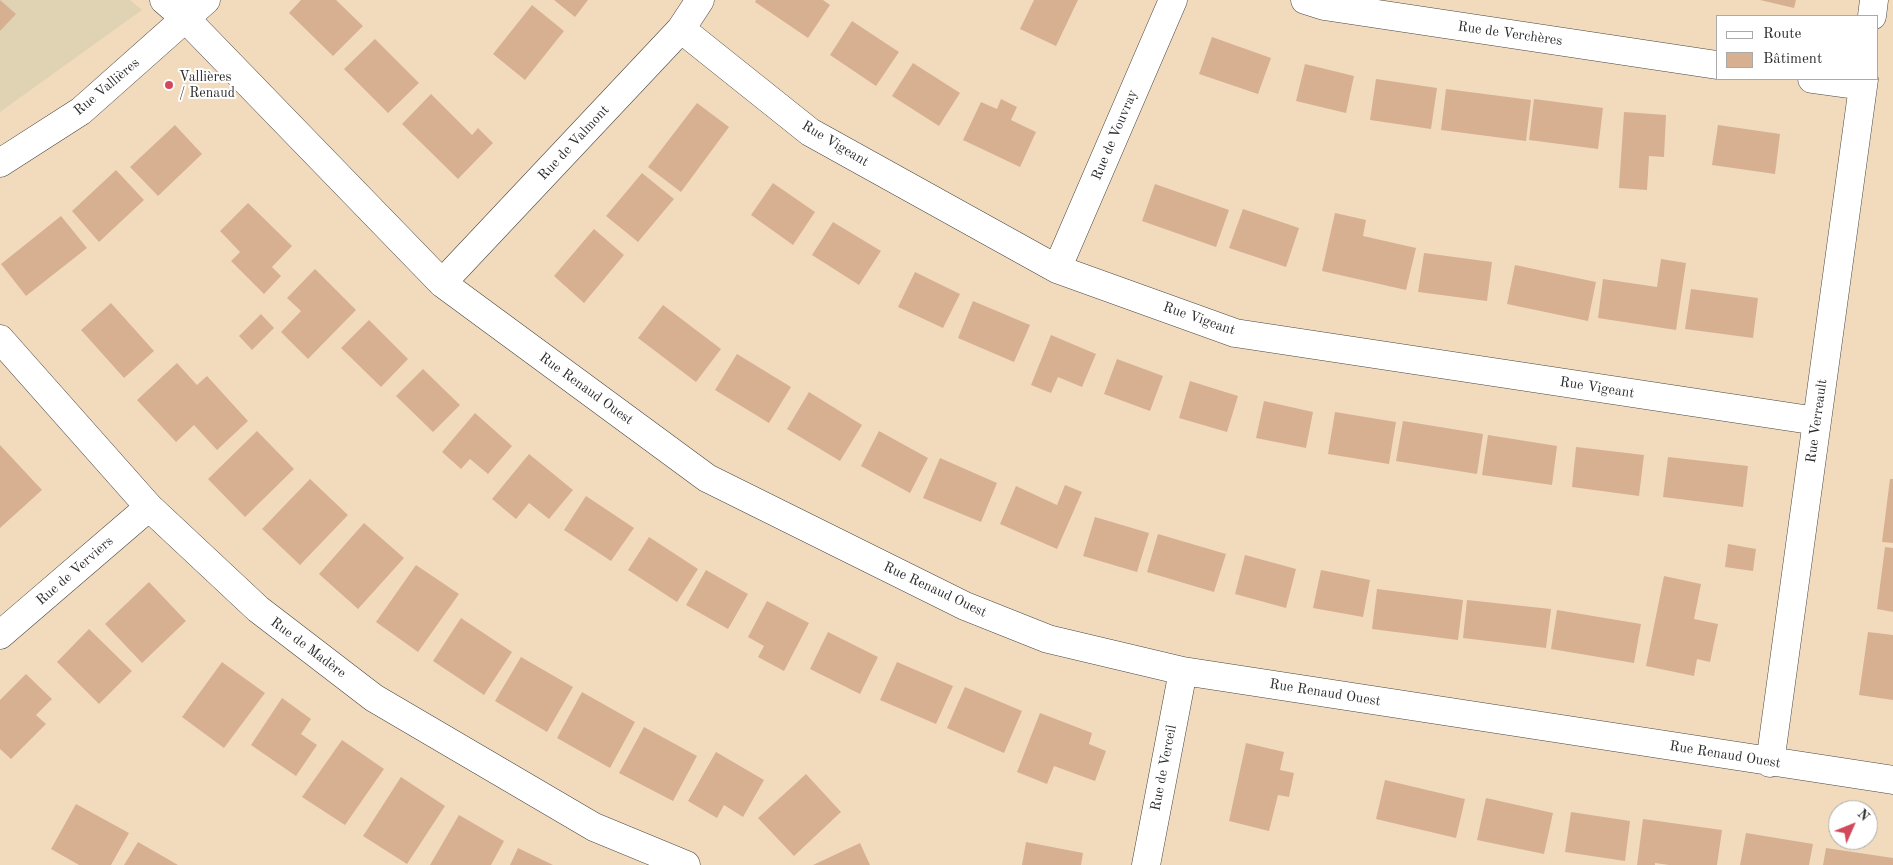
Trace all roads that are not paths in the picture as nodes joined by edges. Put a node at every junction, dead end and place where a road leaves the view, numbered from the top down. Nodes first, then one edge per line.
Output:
1 (164, 0) edge
2 (206, 0) edge
3 (700, 0) edge
4 (1173, 0) edge
5 (1305, 0) edge
6 (1874, 0) edge
7 (1872, 15) edge
8 (186, 19) junction
9 (682, 29) junction
10 (1716, 65) edge
11 (1829, 80) edge
12 (1864, 82) edge
13 (0, 163) edge
14 (1057, 269) junction
15 (442, 283) junction
16 (0, 339) edge
17 (1817, 421) junction
18 (149, 507) junction
19 (0, 635) edge
20 (1183, 671) junction
21 (1770, 763) junction
22 (1893, 780) edge
23 (686, 865) edge
24 (1146, 865) edge

1 - 8 street, Rue Renaud Ouest
2 - 8 street, Rue Vallières
3 - 9 street, Rue de Valmont
4 - 14 street, Rue de Vouvray
5 - 10 street, Rue de Verchères
6 - 7 street
8 - 13 street, Rue Vallières
8 - 15 street, Rue Renaud Ouest
9 - 14 street, Rue Vigeant
9 - 15 street, Rue de Valmont
11 - 12 street
12 - 17 street, Rue Verreault
14 - 17 street, Rue Vigeant
15 - 20 street, Rue Renaud Ouest
16 - 18 street, Rue de Madère
17 - 21 street, Rue Verreault
18 - 19 street, Rue de Verviers
18 - 23 street, Rue de Madère
20 - 21 street, Rue Renaud Ouest
20 - 24 street, Rue de Verceil
21 - 22 street, Rue Renaud Ouest

